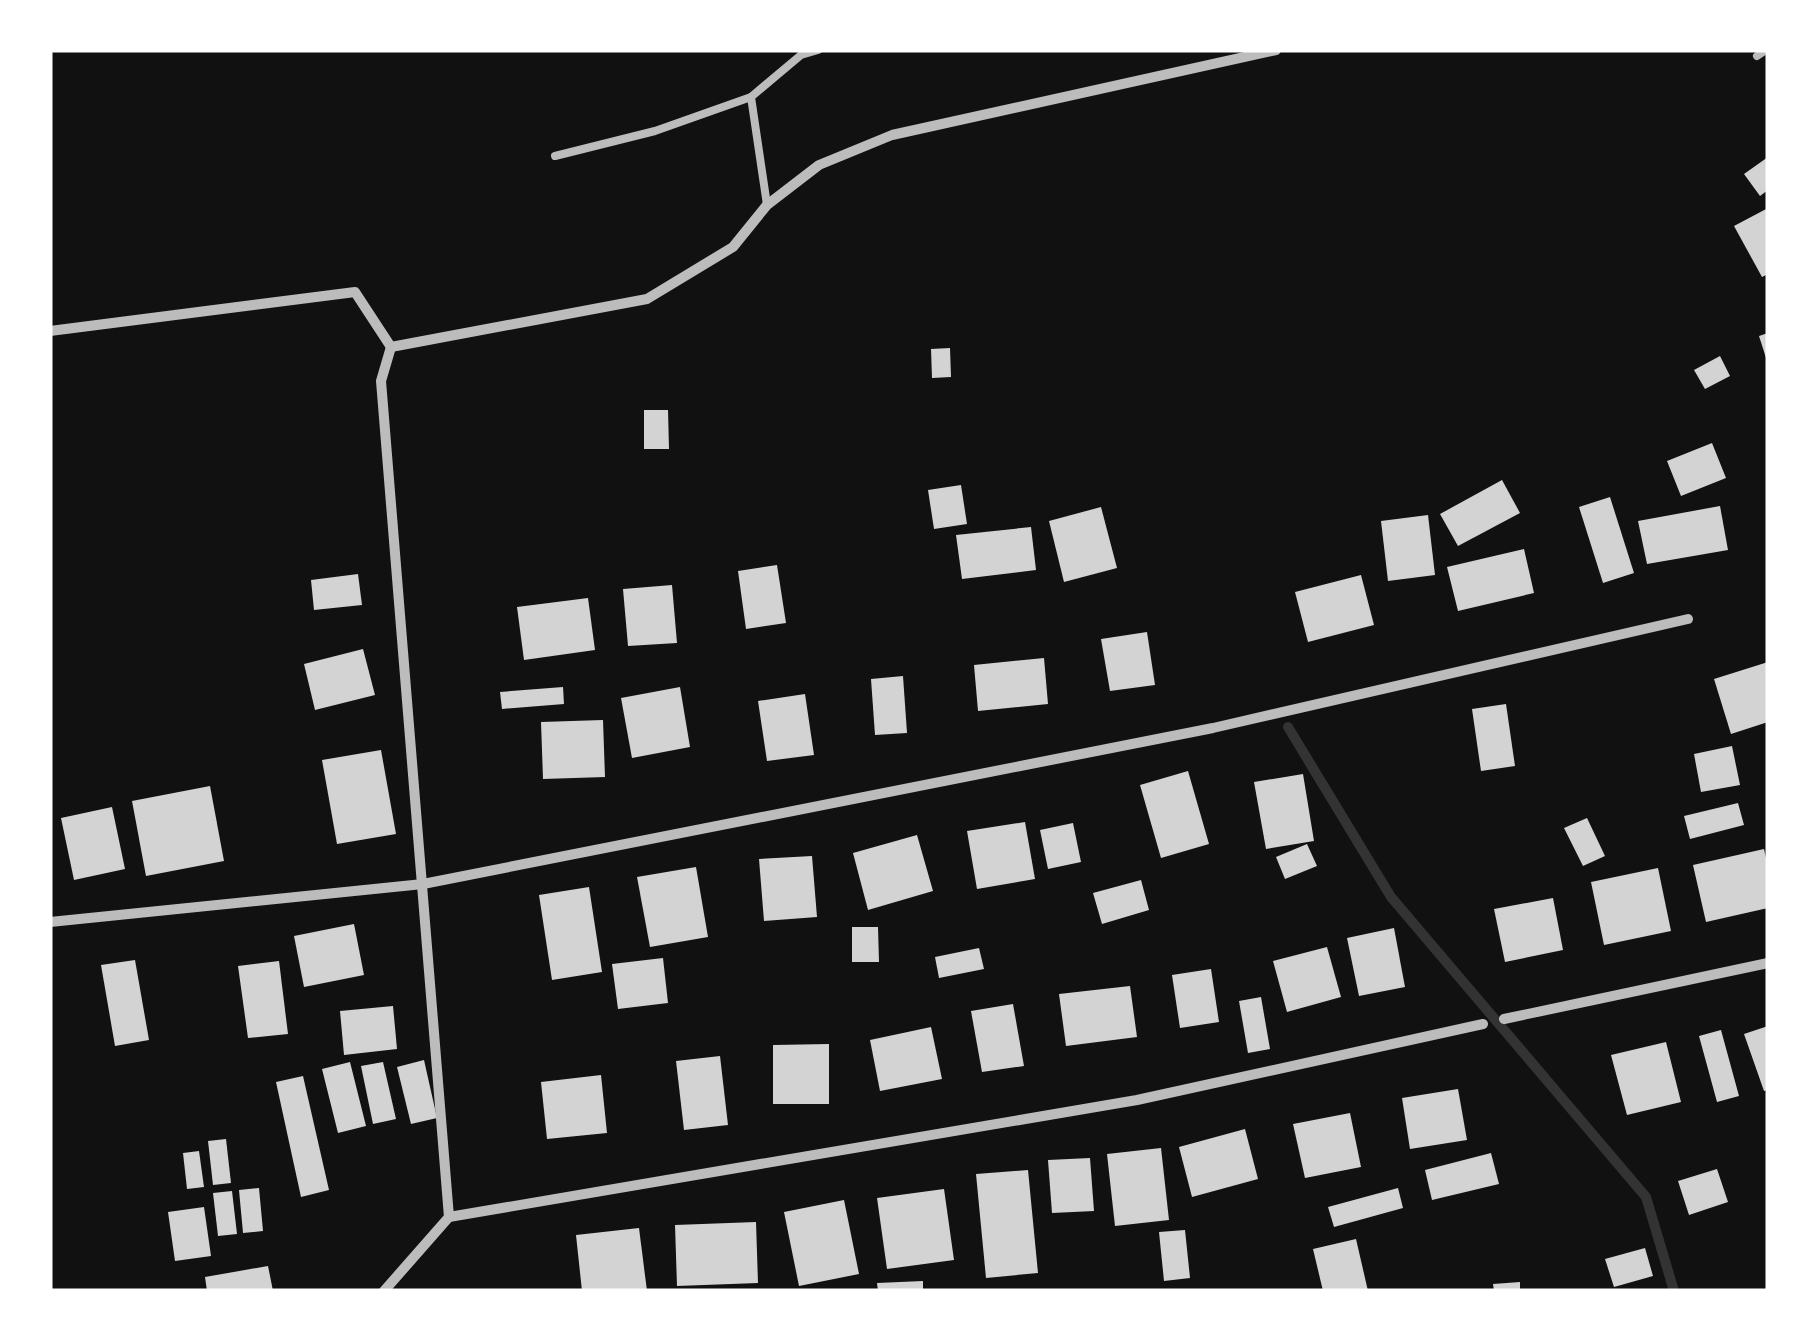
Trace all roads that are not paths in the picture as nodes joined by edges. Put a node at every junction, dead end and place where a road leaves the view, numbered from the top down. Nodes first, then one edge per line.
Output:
1 (818, 50) edge
2 (1276, 50) edge
3 (1766, 50) edge
4 (1756, 56) dead end
5 (751, 97) junction
6 (555, 156) dead end
7 (767, 205) junction
8 (50, 331) edge
9 (392, 347) junction
10 (1688, 619) dead end
11 (422, 884) junction
12 (50, 922) edge
13 (1768, 963) edge
14 (1504, 1019) dead end
15 (1483, 1024) dead end
16 (449, 1217) junction
17 (384, 1291) edge

1 - 5 lane
2 - 7 street
3 - 4 lane
5 - 6 lane
5 - 7 lane
7 - 9 street
8 - 9 street
9 - 11 street
10 - 11 street
11 - 12 street
11 - 16 street
13 - 14 street
15 - 16 street
16 - 17 street

